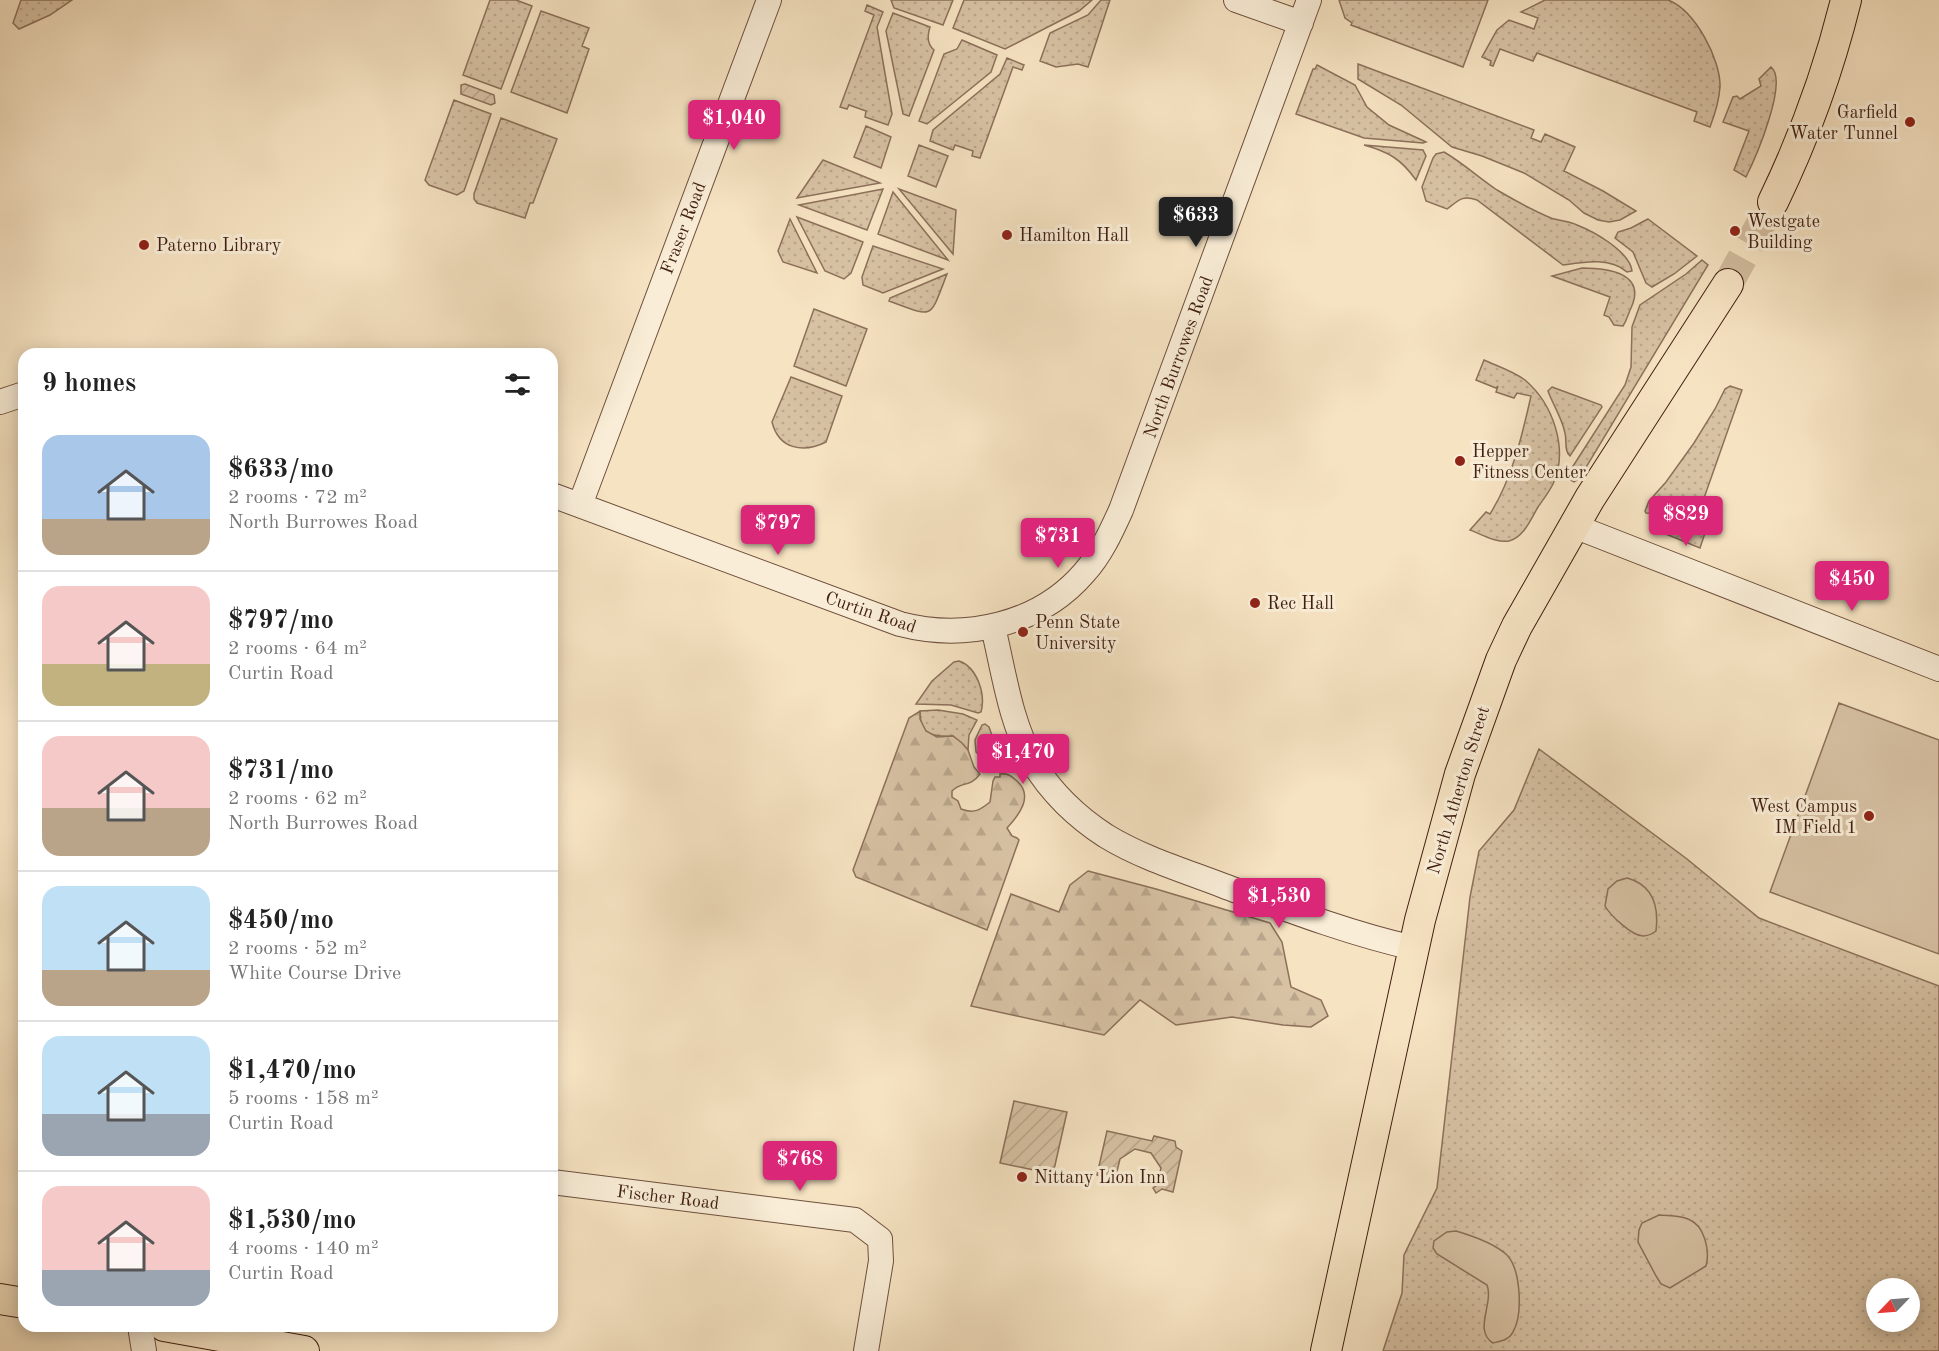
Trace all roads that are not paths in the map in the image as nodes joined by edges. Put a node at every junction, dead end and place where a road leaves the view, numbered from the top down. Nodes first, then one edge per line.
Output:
1 (769, 0) edge
2 (1236, 0) edge
3 (1309, 0) edge
4 (1846, 0) edge
5 (1301, 23) junction
6 (1773, 202) tunnel mouth
7 (1728, 284) tunnel mouth
8 (18, 396) edge
9 (0, 402) edge
10 (558, 497) edge
11 (580, 505) junction
12 (1574, 526) junction
13 (993, 627) junction
14 (1939, 669) edge
15 (1414, 948) junction
16 (558, 1183) edge
17 (0, 1299) edge
18 (18, 1302) edge
19 (141, 1332) edge
20 (198, 1332) edge
21 (144, 1351) edge
22 (304, 1351) edge
23 (866, 1351) edge
24 (1326, 1351) edge

1 - 11 street, Fraser Road
2 - 5 street
3 - 5 street, North Burrowes Road
4 - 6 main road
5 - 13 street, North Burrowes Road
7 - 12 main road, North Atherton Street
8 - 9 street
10 - 11 street, Curtin Road
11 - 13 street, Curtin Road
12 - 14 street
12 - 15 main road, North Atherton Street
13 - 15 street
15 - 24 main road, North Atherton Street
16 - 23 street, Fischer Road
17 - 18 main road
19 - 21 street
20 - 22 main road

